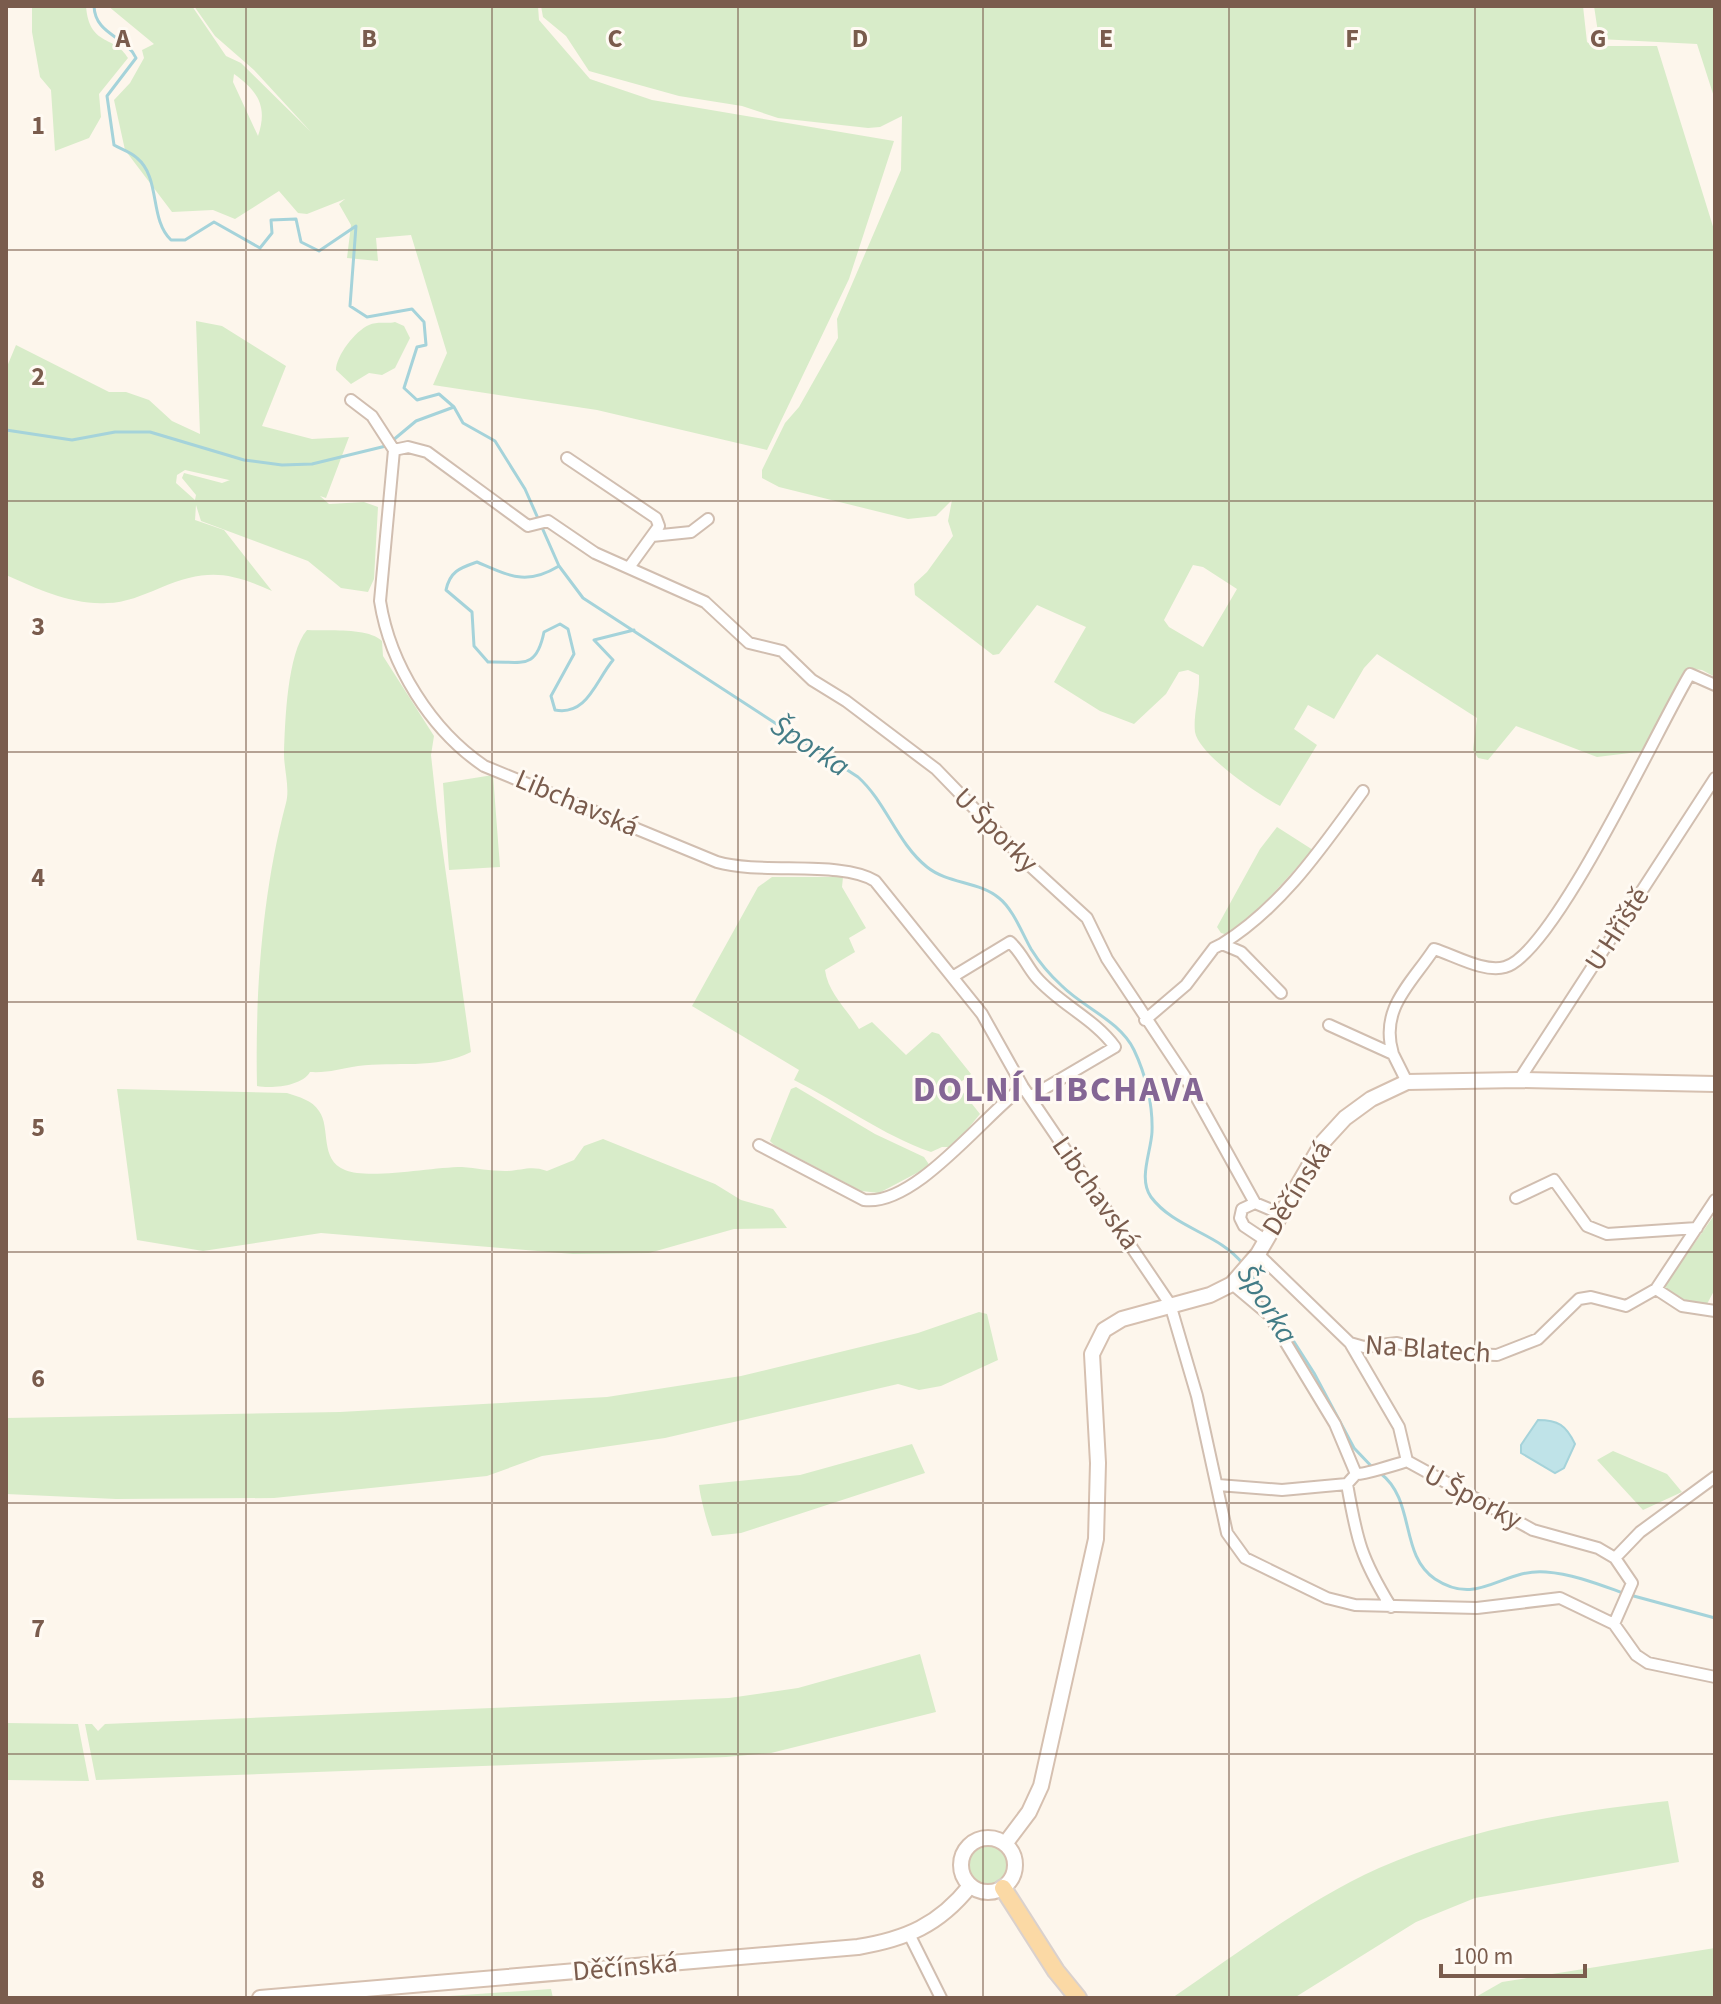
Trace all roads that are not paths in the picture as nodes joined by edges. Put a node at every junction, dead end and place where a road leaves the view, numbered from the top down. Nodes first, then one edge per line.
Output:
1 (351, 400) dead end
2 (391, 445) junction
3 (567, 458) dead end
4 (708, 519) dead end
5 (652, 536) junction
6 (630, 566) junction
7 (1715, 685) edge
8 (1715, 778) edge
9 (1363, 791) dead end
10 (1222, 944) junction
11 (954, 976) junction
12 (1281, 993) dead end
13 (1145, 1020) junction
14 (1329, 1025) dead end
15 (1393, 1054) junction
16 (1519, 1080) junction
17 (1407, 1082) junction
18 (1715, 1084) edge
19 (1023, 1087) junction
20 (1030, 1097) junction
21 (759, 1145) dead end
22 (1516, 1198) dead end
23 (1715, 1200) edge
24 (1255, 1203) junction
25 (1279, 1213) junction
26 (1697, 1228) junction
27 (1259, 1251) junction
28 (1236, 1280) junction
29 (1659, 1292) junction
30 (1170, 1304) junction
31 (1715, 1311) edge
32 (1350, 1343) junction
33 (1407, 1461) junction
34 (1356, 1474) junction
35 (1715, 1477) edge
36 (1347, 1484) junction
37 (1218, 1485) junction
38 (1615, 1558) junction
39 (1391, 1607) junction
40 (1614, 1624) junction
41 (1715, 1677) edge
42 (1005, 1844) junction
43 (970, 1886) junction
44 (1003, 1888) junction
45 (910, 1936) junction
46 (260, 1998) edge
47 (941, 1998) edge
48 (1078, 1998) edge

1 - 2 street
2 - 6 street, U Šporky
2 - 11 street, Libchavská
3 - 5 street
4 - 5 street
5 - 6 street
6 - 13 street, U Šporky
7 - 15 street
8 - 16 street, U Hřiště
9 - 10 street
10 - 12 street
10 - 13 street
11 - 19 street, Libchavská
11 - 20 street
13 - 24 street, U Šporky
14 - 15 street
15 - 17 street
16 - 17 main road, Děčínská
16 - 18 main road, Děčínská
17 - 25 main road, Děčínská
19 - 20 street, Libchavská
19 - 21 street
20 - 30 street, Libchavská
22 - 26 street
23 - 26 street
24 - 25 street
24 - 27 street, U Šporky
25 - 27 main road, Děčínská
26 - 29 street
27 - 28 main road, Děčínská
27 - 32 street, U Šporky
28 - 30 main road, Děčínská
28 - 34 street
29 - 31 street
29 - 32 street, Na Blatech
30 - 37 street, Libchavská
30 - 42 main road, Děčínská
32 - 33 street, U Šporky
33 - 34 street
33 - 38 street, U Šporky
34 - 36 street
35 - 38 street
36 - 37 street
36 - 39 street
37 - 39 street, Libchavská
38 - 40 street
39 - 40 street, Libchavská
40 - 41 street, Libchavská
42 - 43 main road
42 - 44 main road
43 - 44 main road
43 - 45 main road, Děčínská
44 - 48 main road
45 - 46 main road, Děčínská
45 - 47 street

